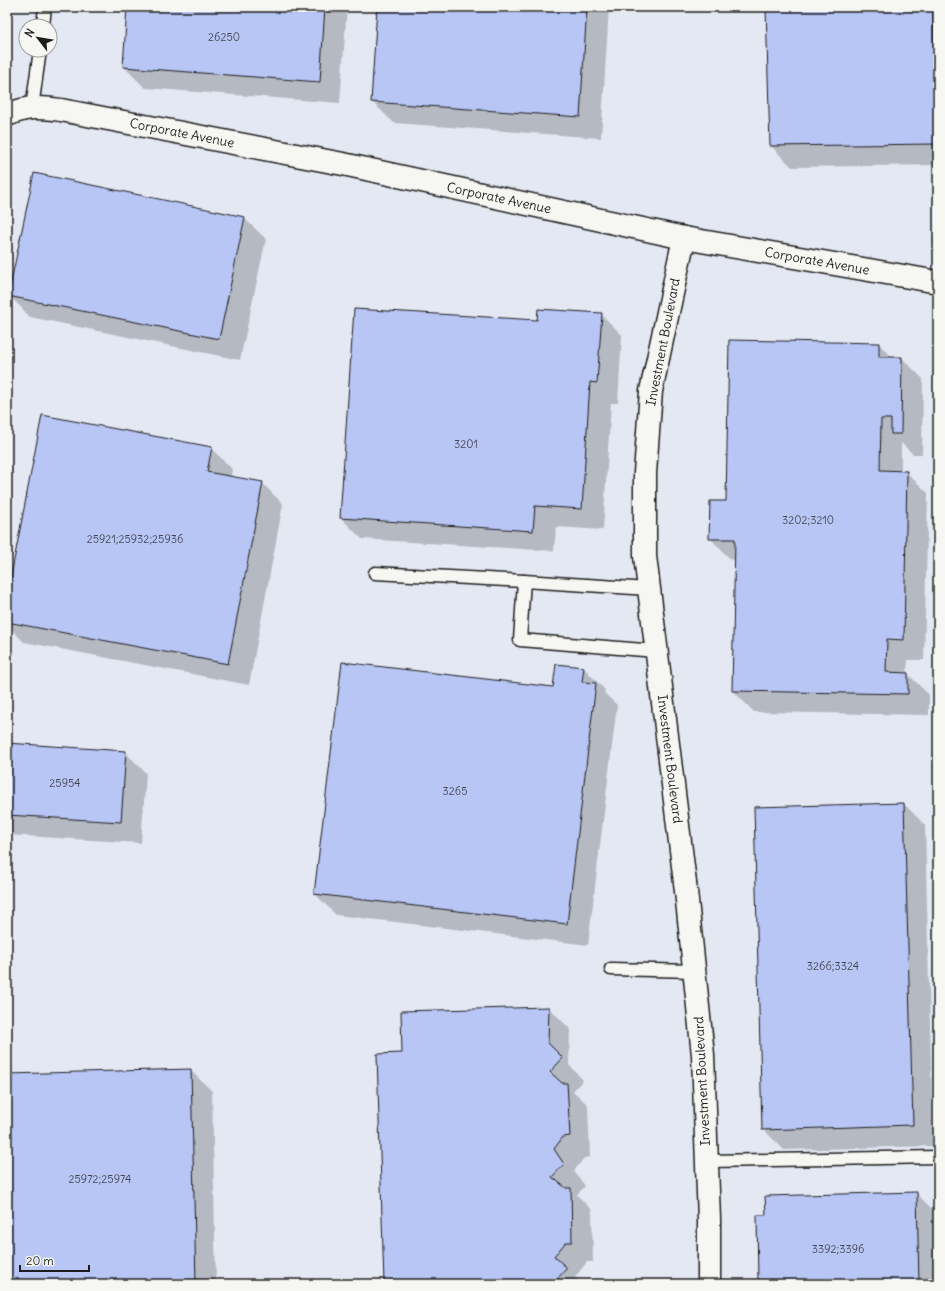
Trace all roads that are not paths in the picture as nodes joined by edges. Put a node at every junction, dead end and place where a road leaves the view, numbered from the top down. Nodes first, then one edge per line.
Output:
1 (45, 7) edge
2 (44, 18) edge
3 (39, 58) edge
4 (32, 108) junction
5 (7, 115) edge
6 (684, 238) junction
7 (938, 282) edge
8 (375, 573) dead end
9 (524, 581) junction
10 (649, 589) junction
11 (656, 651) junction
12 (611, 970) dead end
13 (694, 971) junction
14 (938, 1157) edge
15 (707, 1161) junction
16 (710, 1284) edge

1 - 2 lane
3 - 4 lane
4 - 5 street, Corporate Avenue
4 - 6 street, Corporate Avenue
6 - 7 street, Corporate Avenue
6 - 10 street, Investment Boulevard
8 - 9 lane
9 - 10 lane
9 - 11 lane
10 - 11 street, Investment Boulevard
11 - 13 street, Investment Boulevard
12 - 13 lane
13 - 15 street, Investment Boulevard
14 - 15 lane
15 - 16 street, Investment Boulevard

